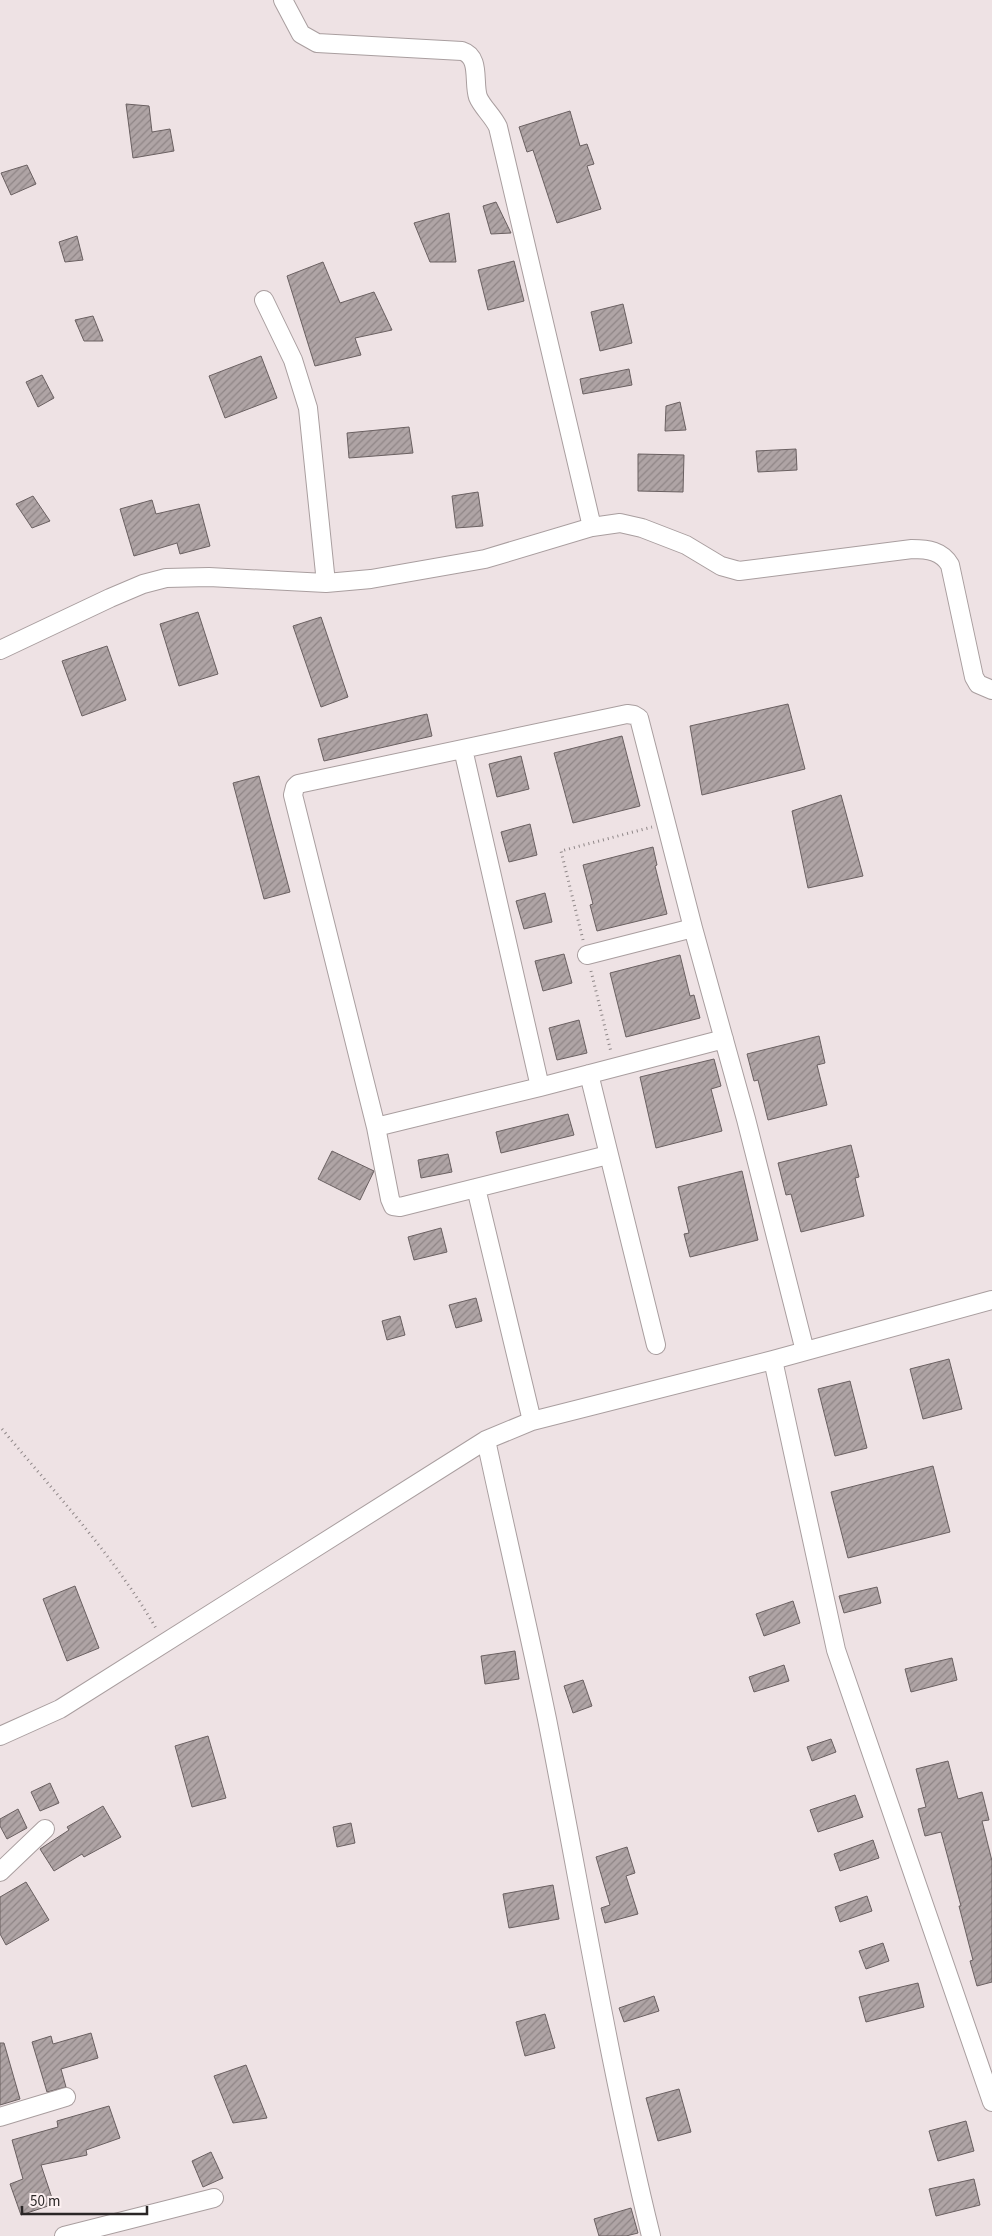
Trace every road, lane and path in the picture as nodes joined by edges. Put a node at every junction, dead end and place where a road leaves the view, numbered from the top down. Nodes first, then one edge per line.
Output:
1 (283, 0) edge
2 (264, 300) dead end
3 (592, 527) junction
4 (326, 583) junction
5 (0, 650) edge
6 (992, 690) edge
7 (463, 748) junction
8 (667, 823) junction
9 (693, 928) junction
10 (587, 955) junction
11 (724, 1039) junction
12 (615, 1066) junction
13 (588, 1074) junction
14 (540, 1087) junction
15 (376, 1127) junction
16 (608, 1155) junction
17 (476, 1188) junction
18 (992, 1300) edge
19 (656, 1344) dead end
20 (805, 1351) junction
21 (773, 1360) junction
22 (532, 1421) junction
23 (2, 1429) dead end
24 (486, 1440) junction
25 (165, 1644) junction
26 (0, 1736) edge
27 (46, 1829) dead end
28 (0, 1872) edge
29 (66, 2097) dead end
30 (992, 2102) edge
31 (0, 2117) edge
32 (214, 2198) dead end
33 (64, 2236) edge
34 (650, 2236) edge

1 - 3 street
2 - 4 street
3 - 4 street
3 - 6 street
4 - 5 street
7 - 8 street
7 - 14 street
7 - 15 street
8 - 9 street
8 - 10 path
9 - 10 street
9 - 11 street
10 - 12 path
11 - 12 street
11 - 20 street
12 - 13 street
13 - 14 street
13 - 16 street
14 - 15 street
15 - 17 street
16 - 17 street
16 - 19 street
17 - 22 street
18 - 20 street
20 - 21 street
21 - 22 street
21 - 30 street
22 - 24 street
23 - 25 path
24 - 25 street
24 - 34 street
25 - 26 street
27 - 28 street
29 - 31 street
32 - 33 street

